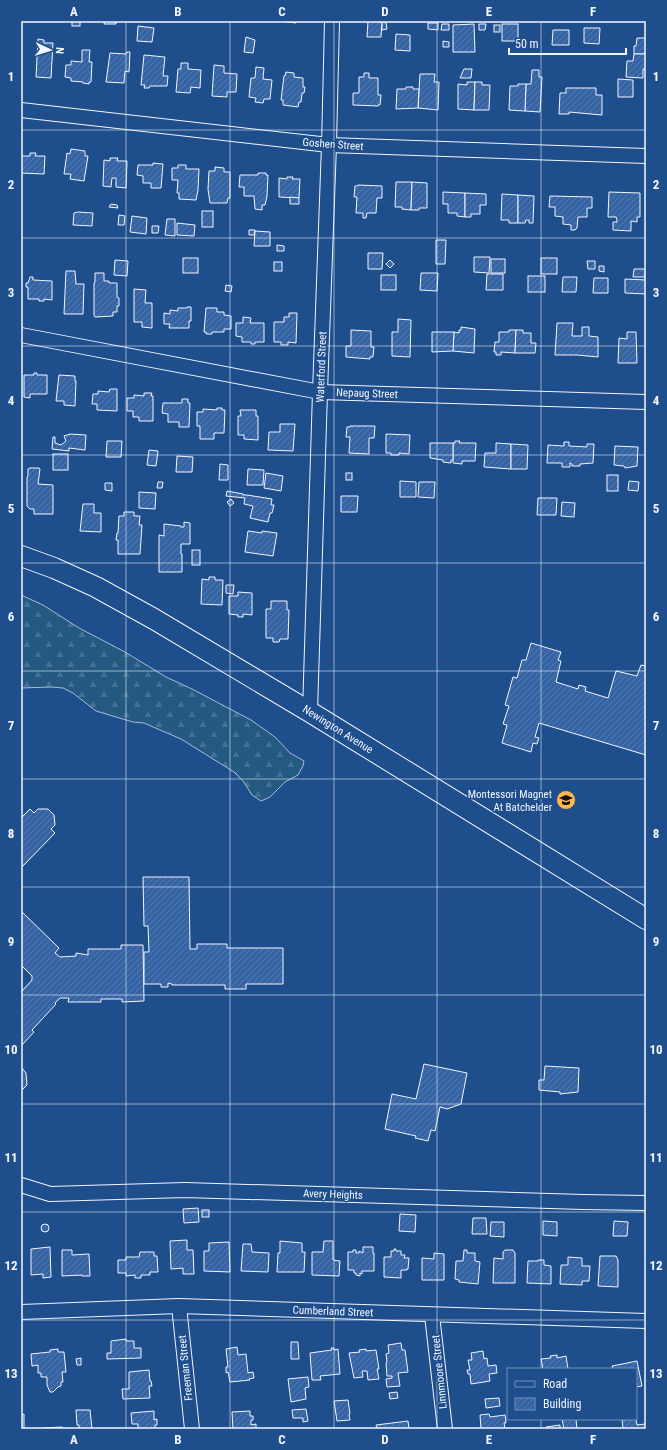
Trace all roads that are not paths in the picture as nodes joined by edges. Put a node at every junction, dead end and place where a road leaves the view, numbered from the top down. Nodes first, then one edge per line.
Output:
1 (332, 21) edge
2 (21, 110) edge
3 (329, 145) junction
4 (646, 156) edge
5 (21, 335) edge
6 (320, 392) junction
7 (646, 402) edge
8 (21, 556) edge
9 (310, 712) junction
10 (646, 919) edge
11 (21, 1185) edge
12 (646, 1203) edge
13 (179, 1306) junction
14 (21, 1312) edge
15 (432, 1315) junction
16 (646, 1321) edge
17 (192, 1429) edge
18 (445, 1429) edge

1 - 3 street, Waterford Street
2 - 3 street, Goshen Street
3 - 4 street, Goshen Street
3 - 6 street, Waterford Street
5 - 6 street, Nepaug Street
6 - 7 street, Nepaug Street
6 - 9 street, Waterford Street
8 - 9 main road, Newington Avenue
9 - 10 main road, Newington Avenue
11 - 12 street, Avery Heights
13 - 14 street, Cumberland Street
13 - 15 street, Cumberland Street
13 - 17 street, Freeman Street
15 - 16 street, Cumberland Street
15 - 18 street, Linnmoore Street

